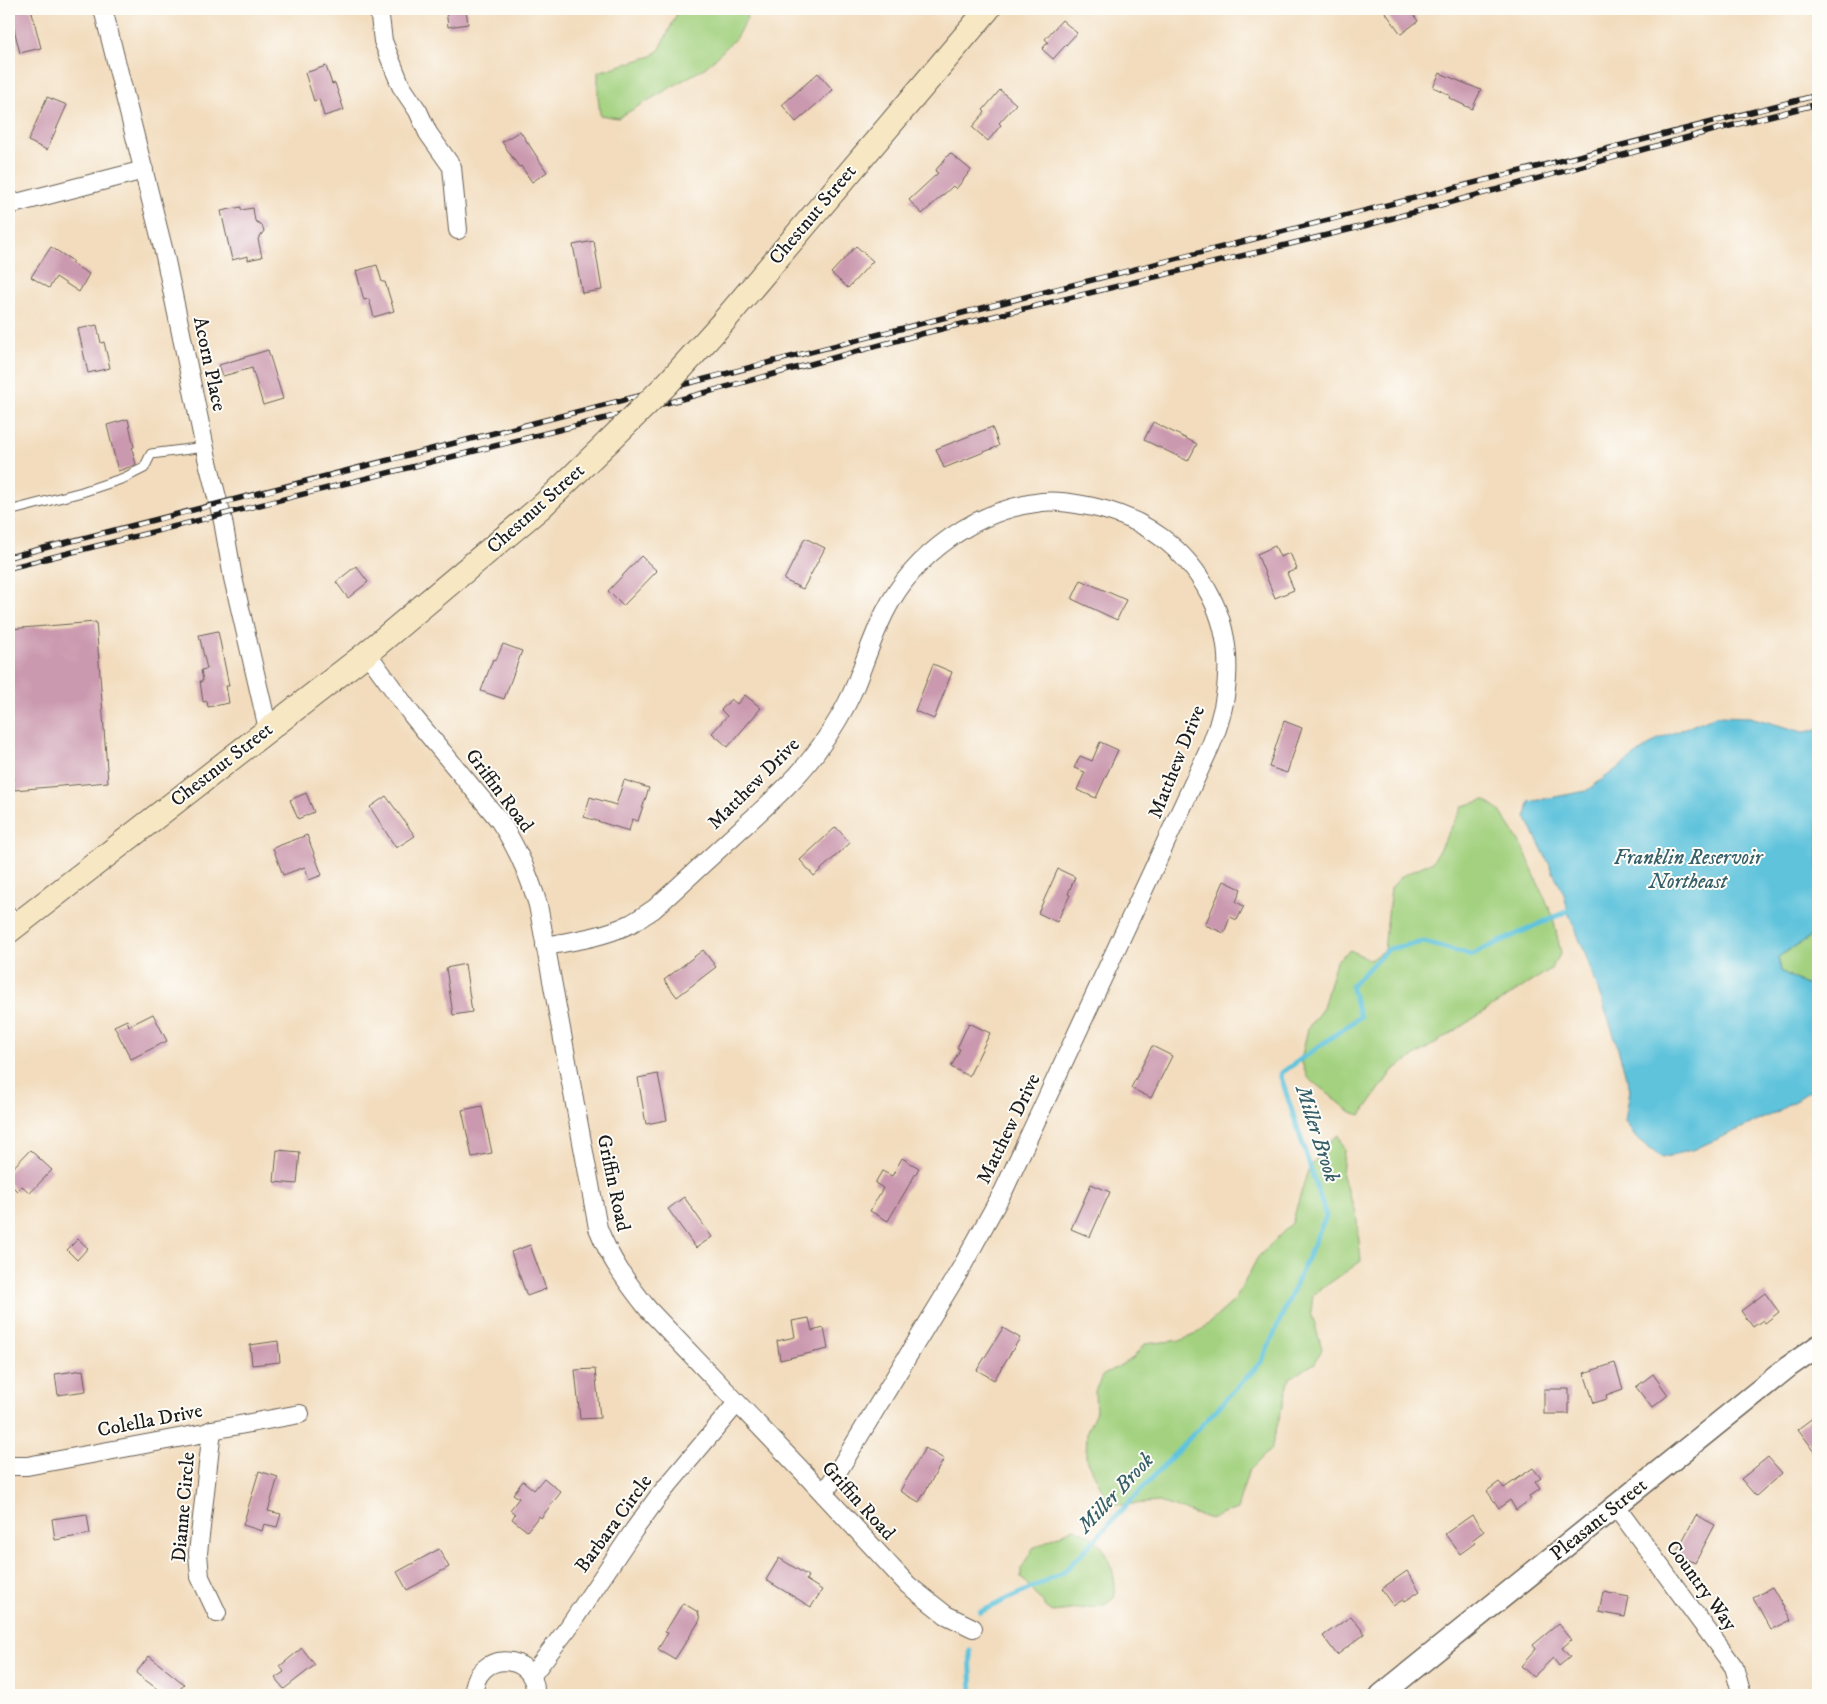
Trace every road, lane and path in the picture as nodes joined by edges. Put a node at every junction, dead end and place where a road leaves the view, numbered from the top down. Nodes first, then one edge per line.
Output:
1 (103, 9) edge
2 (378, 9) edge
3 (988, 9) edge
4 (144, 170) junction
5 (9, 205) edge
6 (458, 230) dead end
7 (205, 447) junction
8 (9, 511) edge
9 (367, 653) junction
10 (268, 729) junction
11 (13, 921) edge
12 (546, 946) junction
13 (1818, 1346) edge
14 (737, 1403) junction
15 (300, 1414) dead end
16 (212, 1430) junction
17 (9, 1466) edge
18 (824, 1494) junction
19 (1616, 1506) junction
20 (217, 1613) dead end
21 (973, 1628) dead end
22 (532, 1675) junction
23 (474, 1695) edge
24 (534, 1695) edge
25 (1381, 1695) edge
26 (1742, 1695) edge

1 - 4 street, Acorn Place
2 - 6 street
3 - 9 main road, Chestnut Street, bridge
4 - 5 street
4 - 7 street, Acorn Place
7 - 8 lane
7 - 10 street, Acorn Place
9 - 10 main road, Chestnut Street
9 - 12 street, Griffin Road
10 - 11 main road, Chestnut Street
12 - 14 street, Griffin Road
12 - 18 street, Matthew Drive
13 - 19 street, Pleasant Street
14 - 18 street, Griffin Road
14 - 22 street, Barbara Circle
15 - 16 street, Colella Drive
16 - 17 street, Colella Drive
16 - 20 street, Dianne Circle
18 - 21 street, Griffin Road
19 - 25 street, Pleasant Street
19 - 26 street, Country Way
22 - 23 street
22 - 24 street

